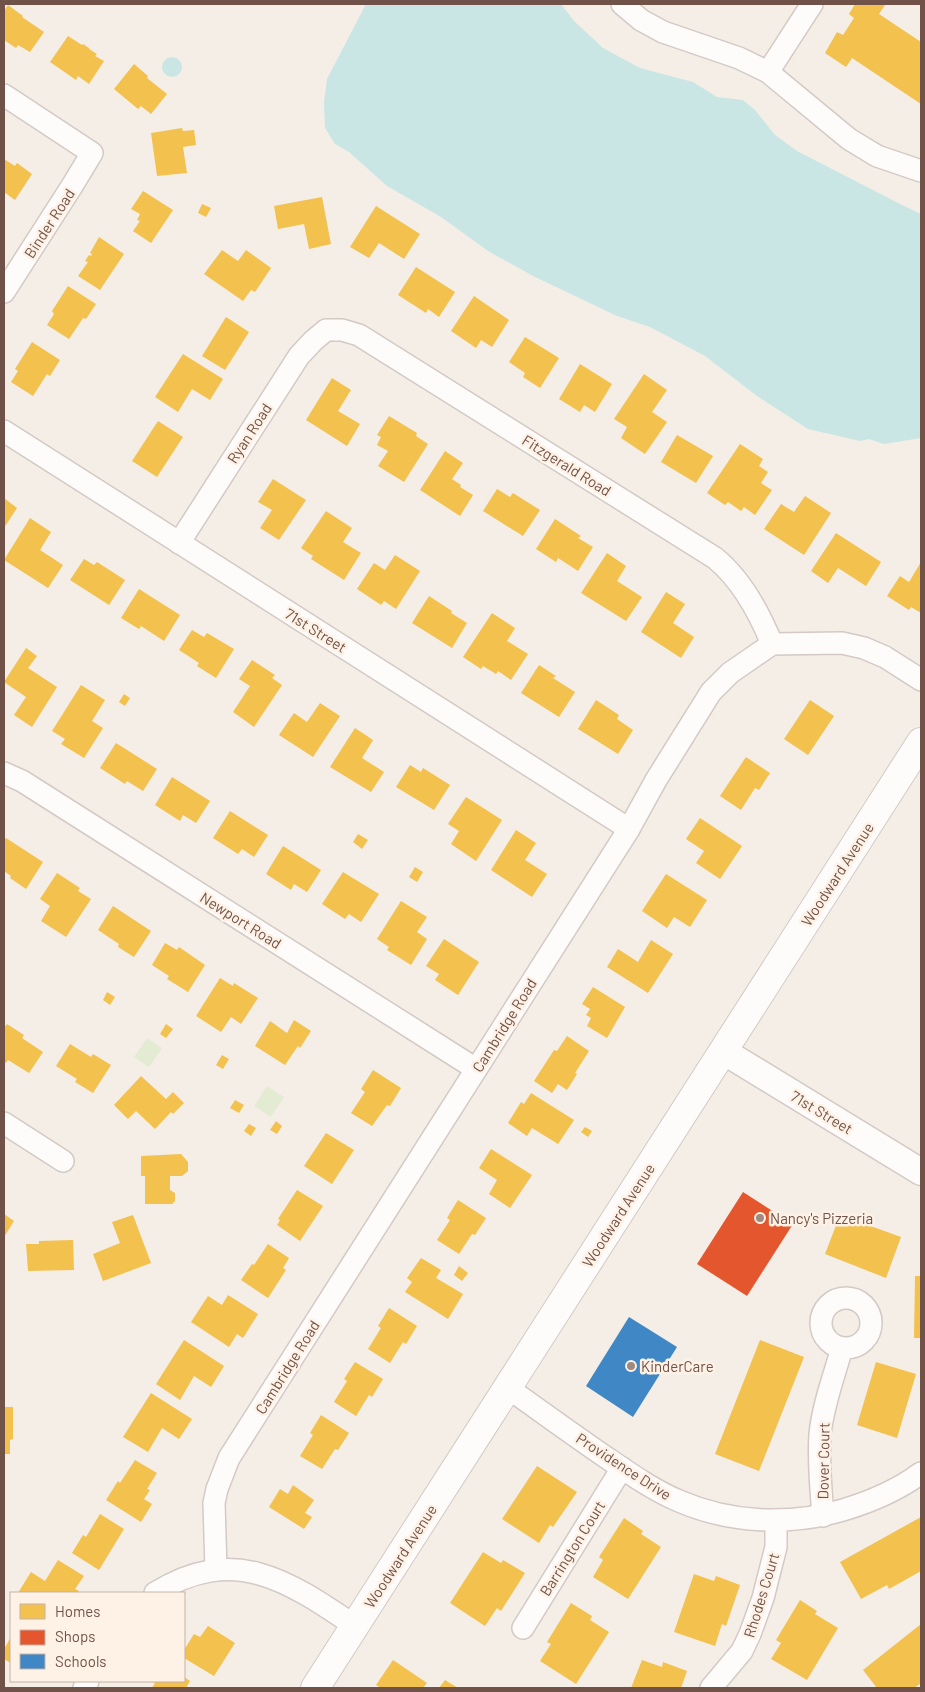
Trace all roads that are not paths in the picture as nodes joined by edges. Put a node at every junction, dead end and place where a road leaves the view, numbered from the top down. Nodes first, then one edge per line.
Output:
1 (622, 4) edge
2 (812, 4) edge
3 (768, 72) junction
4 (4, 96) edge
5 (921, 172) edge
6 (4, 292) edge
7 (326, 330) joint
8 (4, 432) edge
9 (179, 543) junction
10 (772, 644) junction
11 (921, 680) edge
12 (921, 742) edge
13 (4, 773) edge
14 (629, 829) junction
15 (723, 1052) junction
16 (476, 1069) junction
17 (4, 1123) edge
18 (63, 1161) dead end
19 (921, 1172) edge
20 (842, 1348) dead end
21 (508, 1388) junction
22 (622, 1468) junction
23 (921, 1473) edge
24 (824, 1516) junction
25 (776, 1520) junction
26 (216, 1570) junction
27 (157, 1592) edge
28 (355, 1626) junction
29 (523, 1628) dead end
30 (315, 1688) edge
31 (711, 1688) edge

1 - 3 street
2 - 3 street
3 - 5 street
4 - 6 street, Binder Road
7 - 9 street, Ryan Road
7 - 10 street, Fitzgerald Road
8 - 9 street, 71st Street
9 - 14 street, 71st Street
10 - 11 street
10 - 14 street, Cambridge Road
12 - 15 main road, Woodward Avenue
13 - 16 street, Newport Road
14 - 16 street, Cambridge Road
15 - 19 street, 71st Street
15 - 21 main road, Woodward Avenue
16 - 26 street, Cambridge Road
17 - 18 street
20 - 24 street, Dover Court
21 - 22 street, Providence Drive
21 - 28 main road, Woodward Avenue
22 - 25 street, Providence Drive
22 - 29 street, Barrington Court
23 - 24 street, Providence Drive
24 - 25 street, Providence Drive
25 - 31 street, Rhodes Court
26 - 27 street
26 - 28 street
28 - 30 main road, Woodward Avenue

